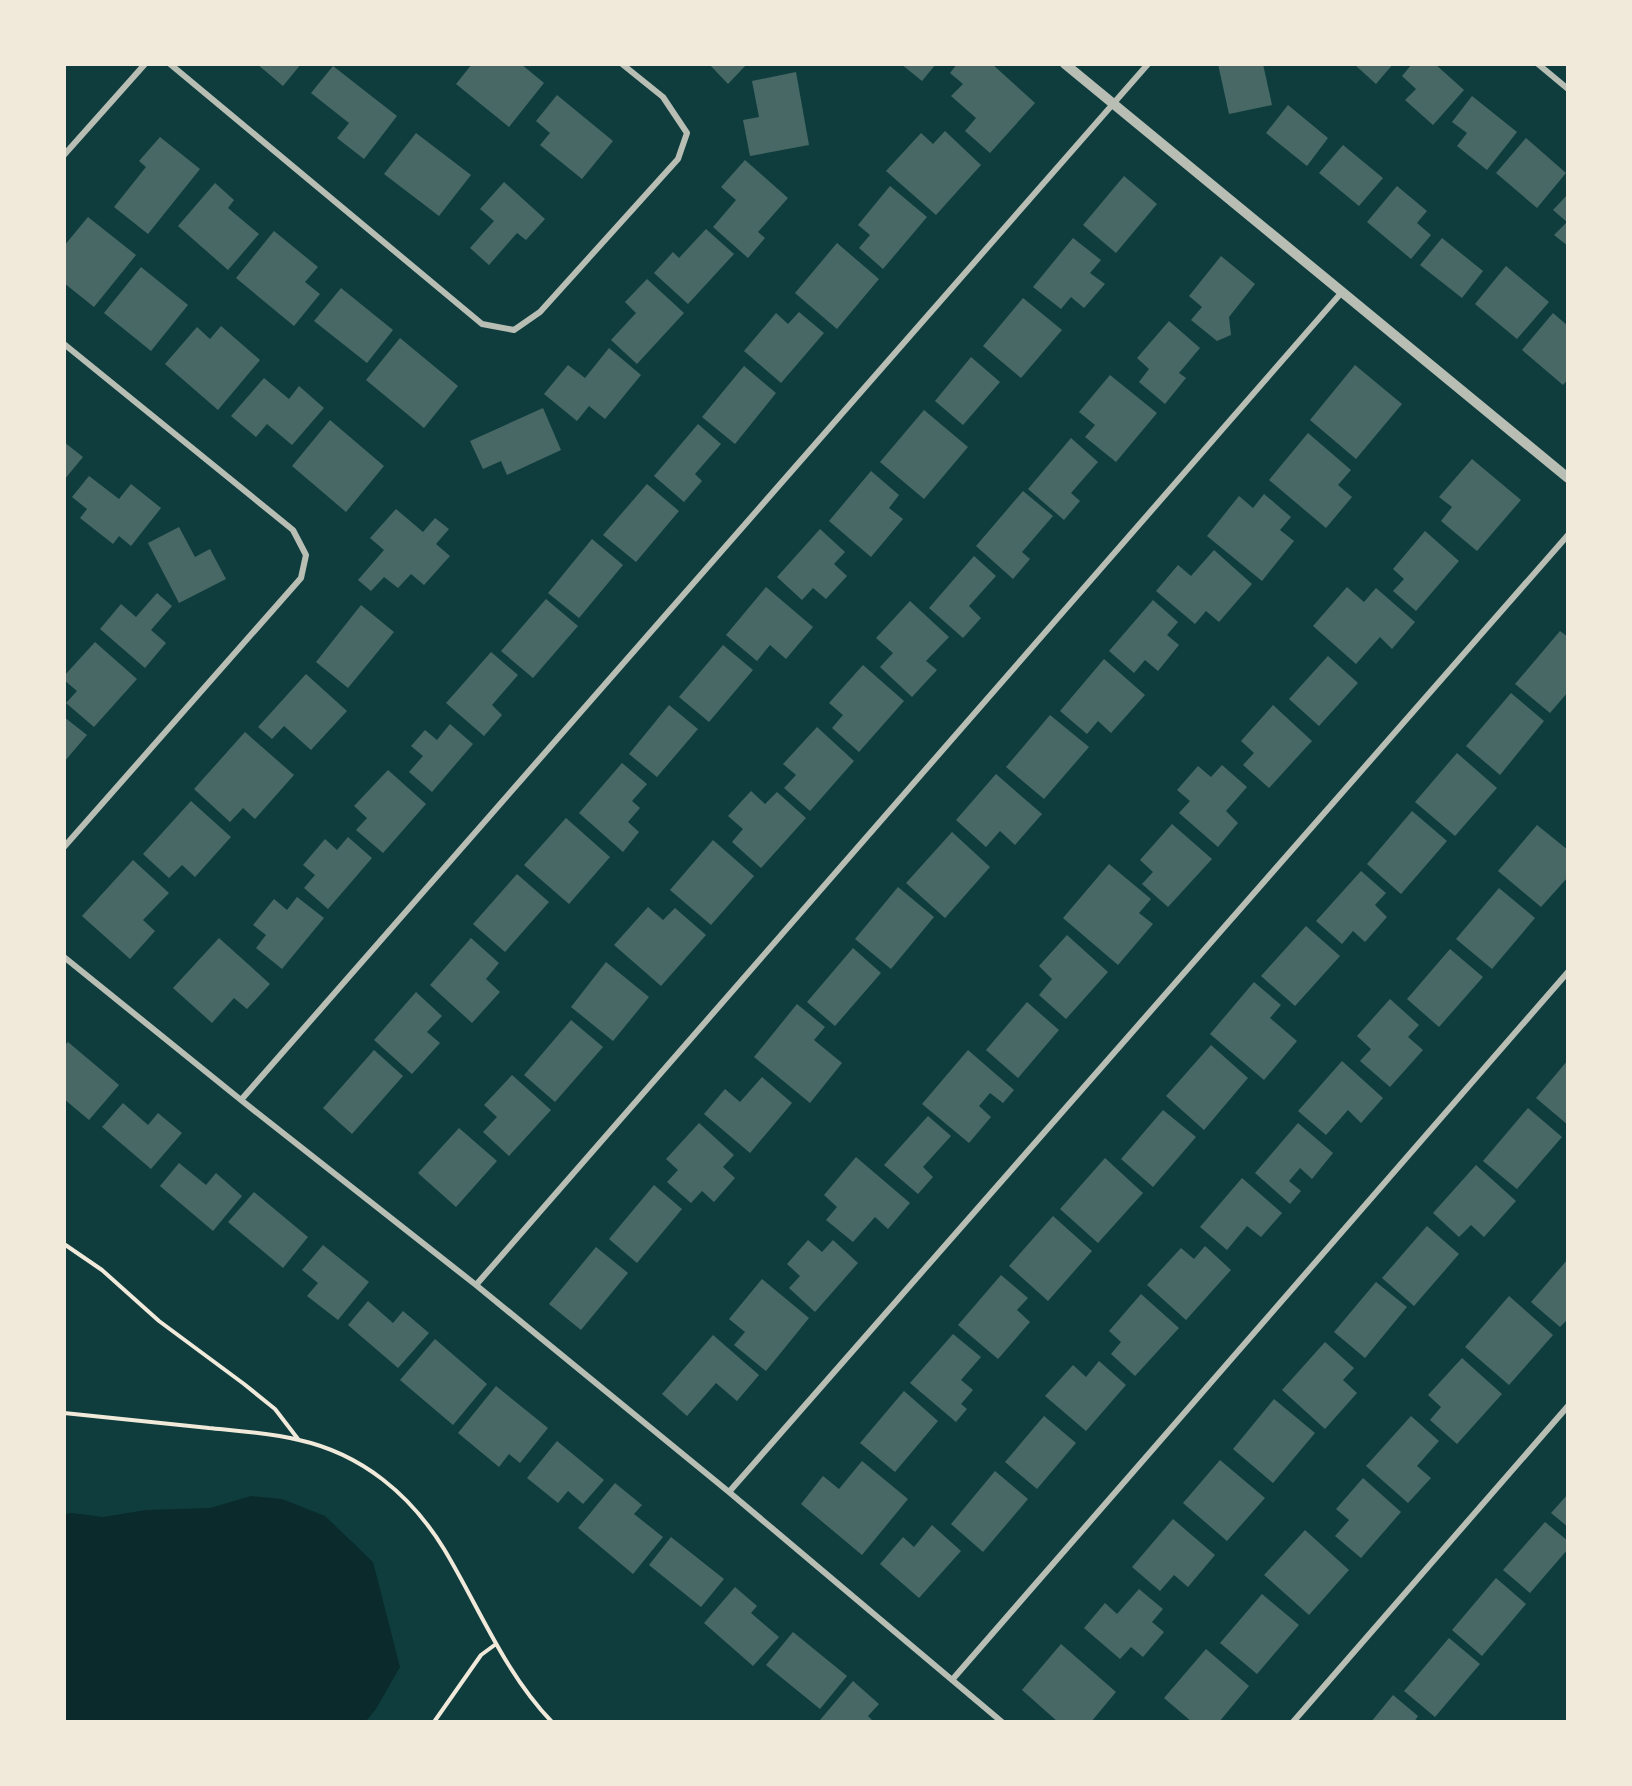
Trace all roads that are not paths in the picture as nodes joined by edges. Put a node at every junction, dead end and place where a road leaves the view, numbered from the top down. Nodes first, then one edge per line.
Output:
1 (145, 64) edge
2 (170, 64) edge
3 (622, 64) edge
4 (1065, 64) edge
5 (1148, 64) edge
6 (1538, 64) edge
7 (1568, 89) edge
8 (1113, 104) junction
9 (64, 155) edge
10 (1342, 292) junction
11 (64, 344) edge
12 (1568, 478) edge
13 (1568, 535) edge
14 (64, 847) edge
15 (64, 957) edge
16 (1568, 972) edge
17 (241, 1100) junction
18 (476, 1285) junction
19 (1568, 1406) edge
20 (729, 1492) junction
21 (952, 1680) junction
22 (1002, 1722) edge
23 (1293, 1722) edge

1 - 9 street
2 - 3 street
4 - 8 street
5 - 8 street
6 - 7 street
8 - 10 street
8 - 17 street
10 - 12 street
10 - 18 street
11 - 14 street
13 - 20 street
15 - 17 street
16 - 21 street
17 - 18 street
18 - 20 street
19 - 23 street
20 - 21 street
21 - 22 street

